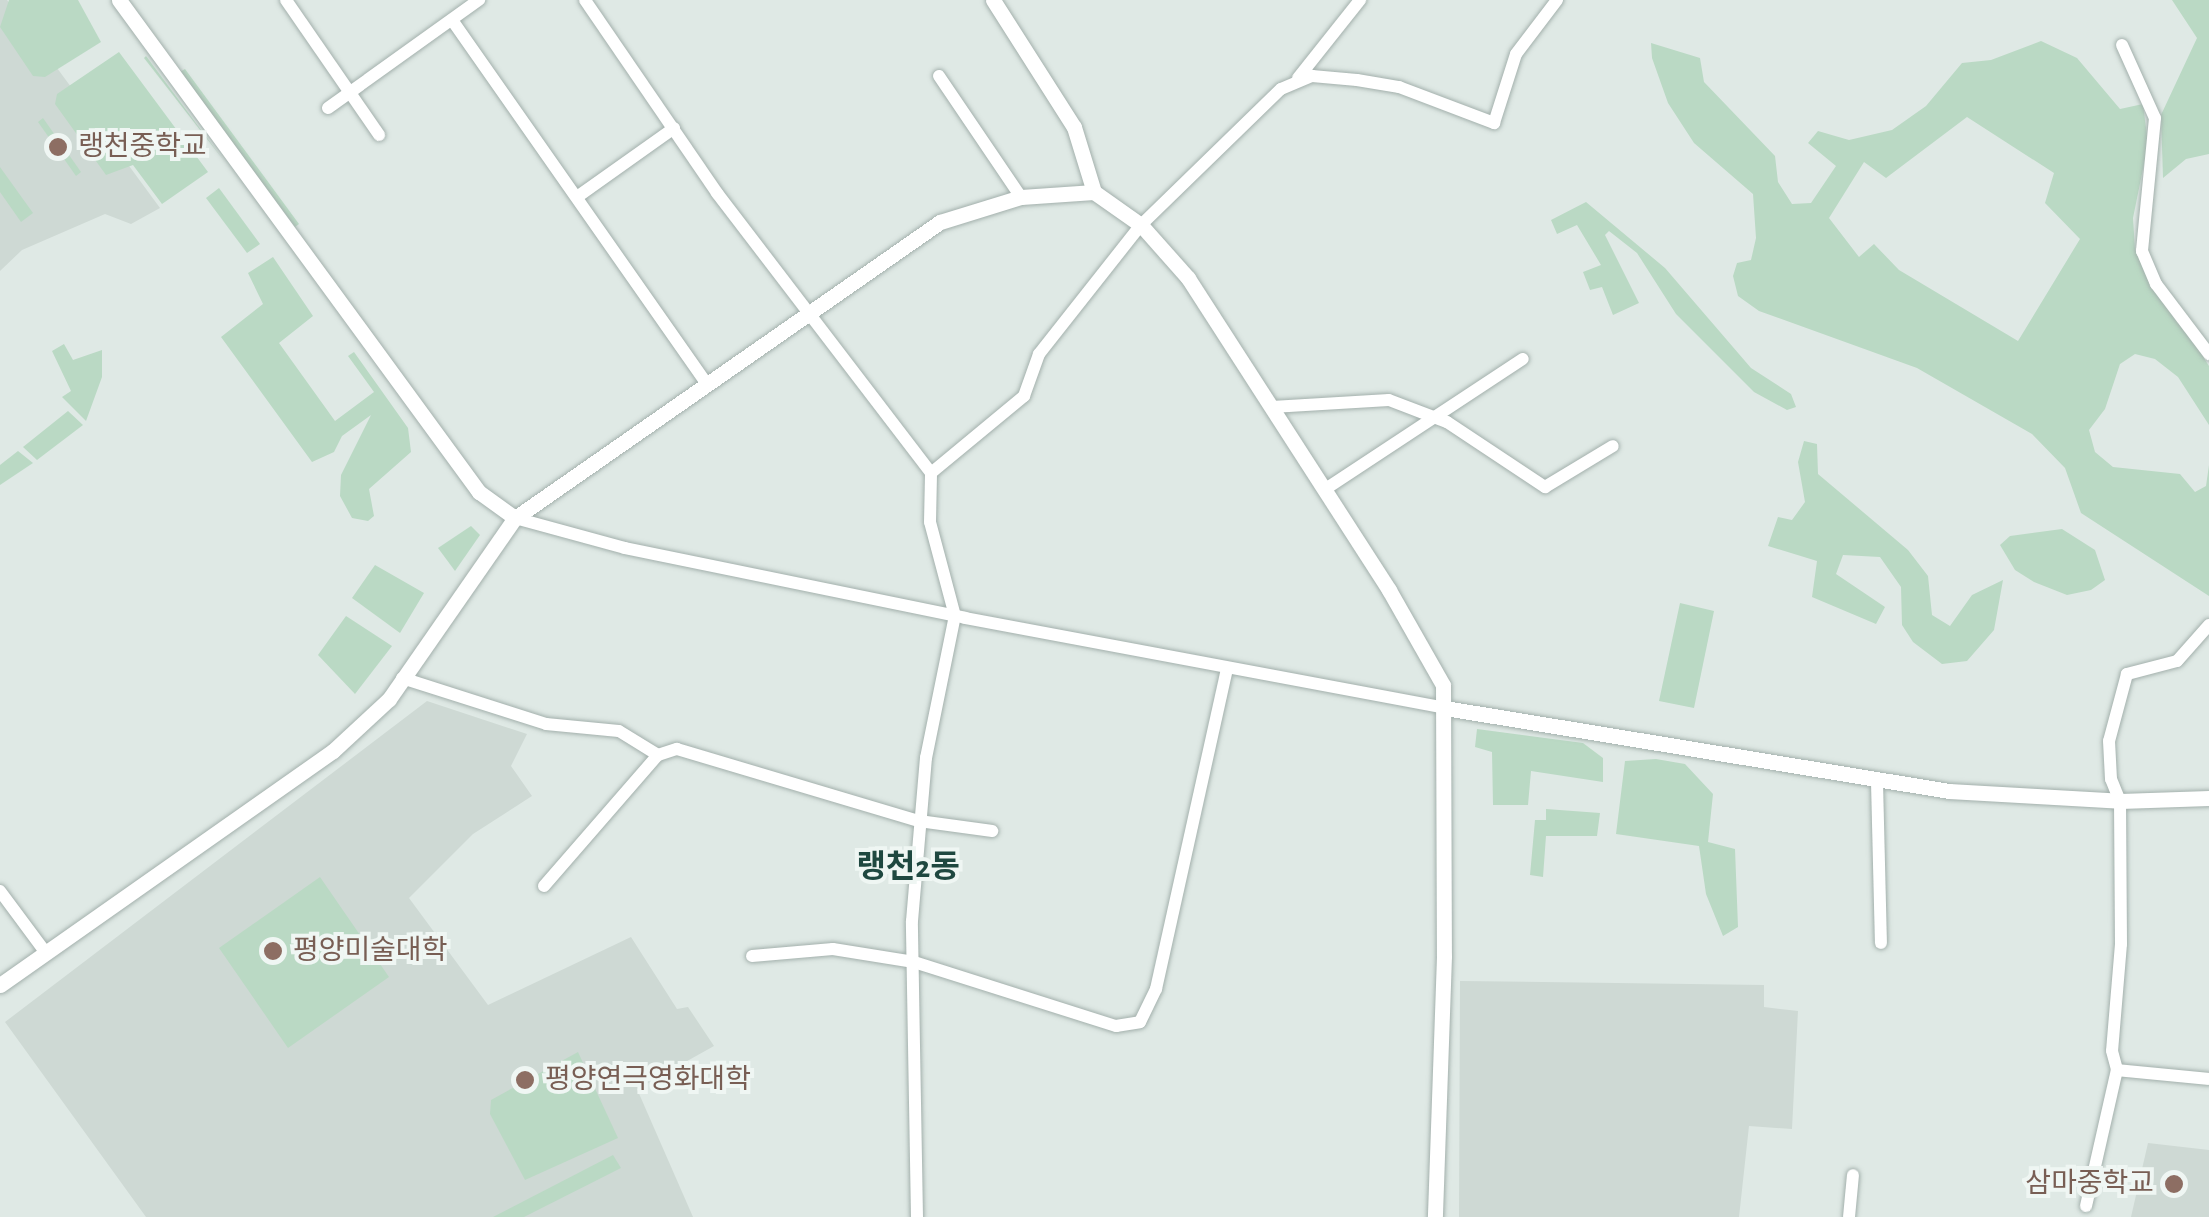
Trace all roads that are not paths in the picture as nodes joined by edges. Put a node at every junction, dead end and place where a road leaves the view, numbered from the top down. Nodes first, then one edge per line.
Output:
1 (119, 0) edge
2 (286, 0) edge
3 (479, 0) edge
4 (586, 0) edge
5 (993, 0) edge
6 (1360, 0) edge
7 (1558, 0) edge
8 (452, 20) junction
9 (2122, 45) dead end
10 (939, 76) dead end
11 (1298, 78) junction
12 (351, 92) junction
13 (328, 108) dead end
14 (674, 128) junction
15 (380, 135) dead end
16 (1094, 192) junction
17 (1021, 197) junction
18 (577, 198) junction
19 (1142, 225) junction
20 (806, 311) junction
21 (2209, 354) edge
22 (1524, 359) dead end
23 (706, 382) junction
24 (1272, 407) junction
25 (1436, 417) junction
26 (1612, 446) dead end
27 (931, 473) junction
28 (1324, 490) junction
29 (515, 518) junction
30 (956, 616) junction
31 (2209, 626) edge
32 (1227, 668) junction
33 (402, 678) junction
34 (1445, 708) junction
35 (658, 755) junction
36 (1877, 782) junction
37 (2209, 798) edge
38 (2120, 800) junction
39 (919, 820) junction
40 (992, 832) dead end
41 (544, 886) dead end
42 (0, 891) edge
43 (1881, 943) dead end
44 (46, 952) junction
45 (752, 956) dead end
46 (914, 962) junction
47 (0, 984) edge
48 (2117, 1070) junction
49 (2209, 1078) edge
50 (1854, 1175) dead end
51 (2086, 1206) dead end
52 (918, 1217) edge
53 (1435, 1217) edge
54 (1849, 1217) edge

1 - 29 street
2 - 12 street
3 - 8 street
4 - 14 street
5 - 16 street
6 - 11 street
7 - 11 street
8 - 12 street
8 - 18 street
9 - 21 street
10 - 17 street
11 - 19 street
12 - 13 street
12 - 15 street
14 - 18 street
14 - 20 street
16 - 17 street
16 - 19 street
17 - 20 street
18 - 23 street
19 - 24 street
19 - 27 street
20 - 23 street
20 - 27 street
22 - 25 street
23 - 29 street
24 - 25 street
24 - 28 street
25 - 26 street
25 - 28 street
27 - 30 street
28 - 34 street
29 - 30 street
29 - 33 street
30 - 32 street
30 - 39 street
31 - 38 street
32 - 34 street
32 - 46 street
33 - 35 street
33 - 44 street
34 - 36 street
34 - 53 street
35 - 39 street
35 - 41 street
36 - 38 street
36 - 43 street
37 - 38 street
38 - 48 street
39 - 40 street
39 - 46 street
42 - 44 street
44 - 47 street
45 - 46 street
46 - 52 street
48 - 49 street
48 - 51 street
50 - 54 street

